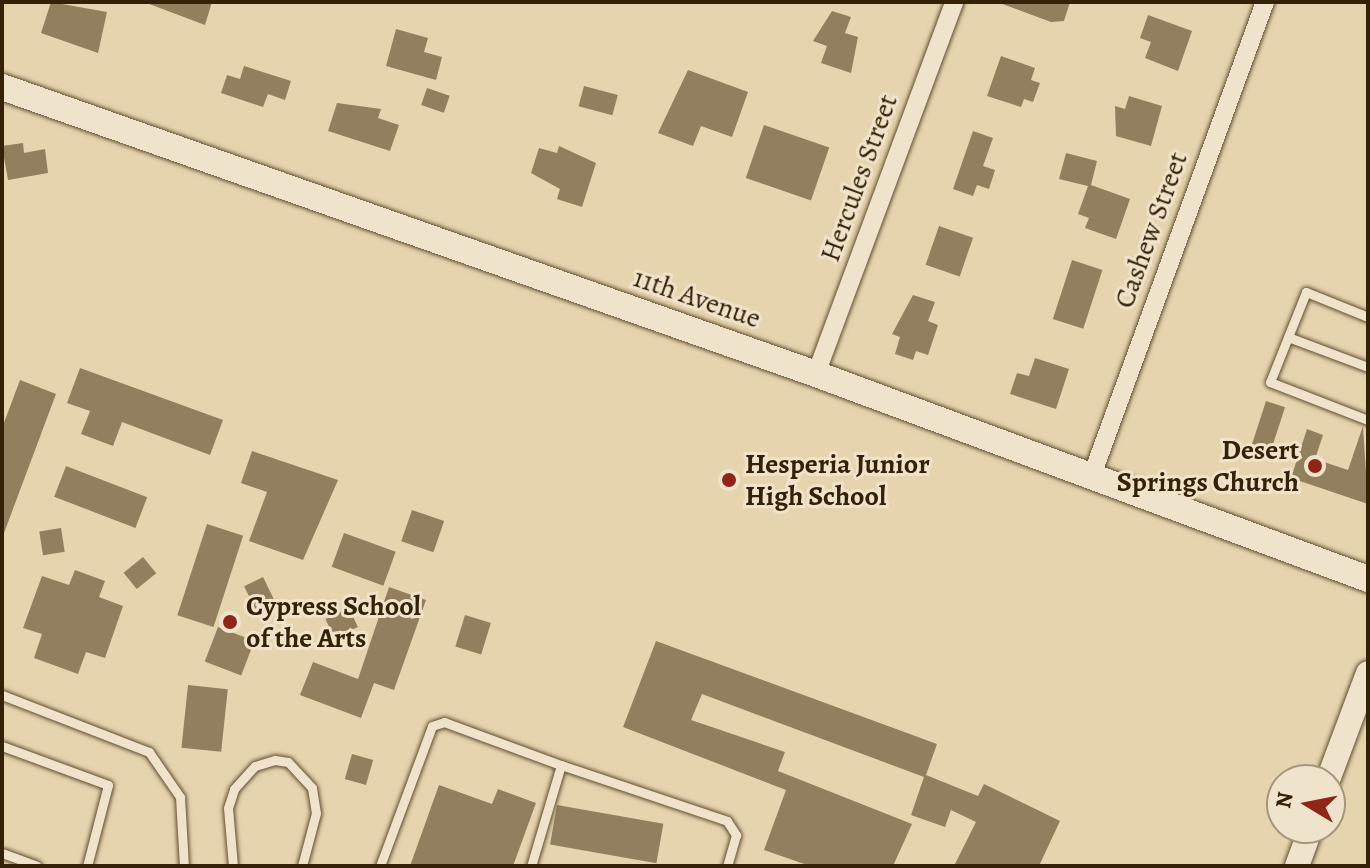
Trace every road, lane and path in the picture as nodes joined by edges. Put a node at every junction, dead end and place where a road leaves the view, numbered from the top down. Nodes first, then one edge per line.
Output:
1 (954, 2) edge
2 (1265, 2) edge
3 (2, 87) edge
4 (1368, 317) edge
5 (1288, 337) junction
6 (1368, 367) edge
7 (816, 374) junction
8 (1368, 420) edge
9 (1091, 478) junction
10 (1368, 579) edge
11 (1368, 673) edge
12 (2, 695) edge
13 (2, 746) edge
14 (1334, 764) edge
15 (561, 765) junction
16 (1305, 844) edge
17 (2, 853) edge
18 (37, 866) edge
19 (87, 866) edge
20 (184, 866) edge
21 (233, 866) edge
22 (302, 866) edge
23 (380, 866) edge
24 (531, 866) edge
25 (727, 866) edge
26 (1297, 866) edge

1 - 7 street, Hercules Street
2 - 9 street, Cashew Street
3 - 7 main road, 11th Avenue
4 - 5 lane
5 - 6 lane
5 - 8 lane
7 - 9 main road, 11th Avenue
9 - 10 main road, 11th Avenue
11 - 14 street
12 - 20 lane
13 - 19 lane
15 - 23 lane
15 - 24 lane
15 - 25 lane
16 - 26 street
17 - 18 lane
21 - 22 lane

